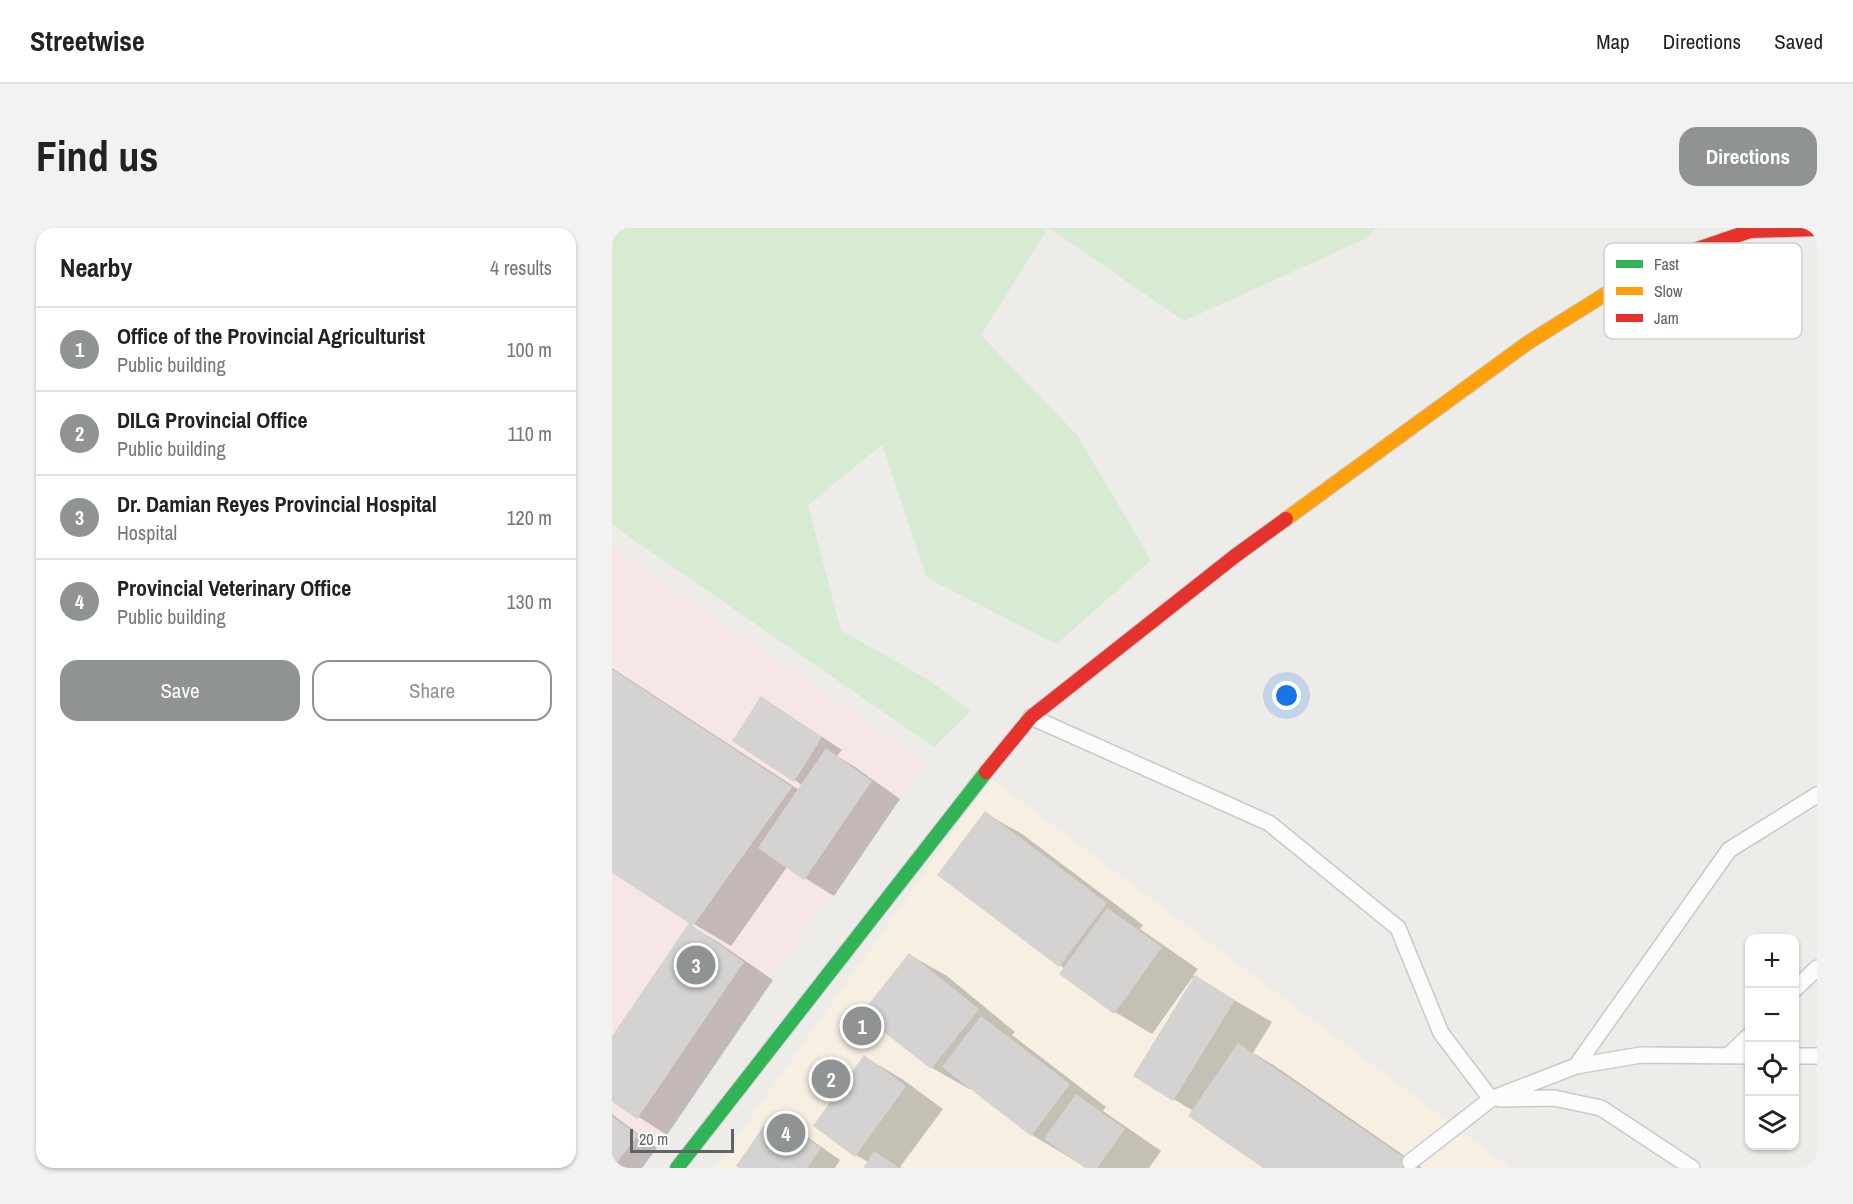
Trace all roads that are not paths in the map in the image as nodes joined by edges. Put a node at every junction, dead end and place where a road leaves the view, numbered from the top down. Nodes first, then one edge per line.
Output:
1 (1817, 228) edge
2 (1714, 243) edge
3 (1604, 295) edge
4 (1031, 717) junction
5 (1817, 795) edge
6 (1817, 968) edge
7 (1796, 988) edge
8 (1745, 1039) edge
9 (1729, 1055) junction
10 (1745, 1056) edge
11 (1799, 1056) edge
12 (1817, 1056) edge
13 (1576, 1066) junction
14 (1491, 1099) junction
15 (1410, 1162) dead end
16 (677, 1168) edge
17 (1692, 1168) edge

1 - 2 street
3 - 4 street
4 - 14 lane
4 - 16 street
5 - 13 lane
6 - 7 lane
8 - 9 lane
9 - 10 lane
9 - 13 lane
11 - 12 lane
13 - 14 lane
14 - 15 lane
14 - 17 lane

